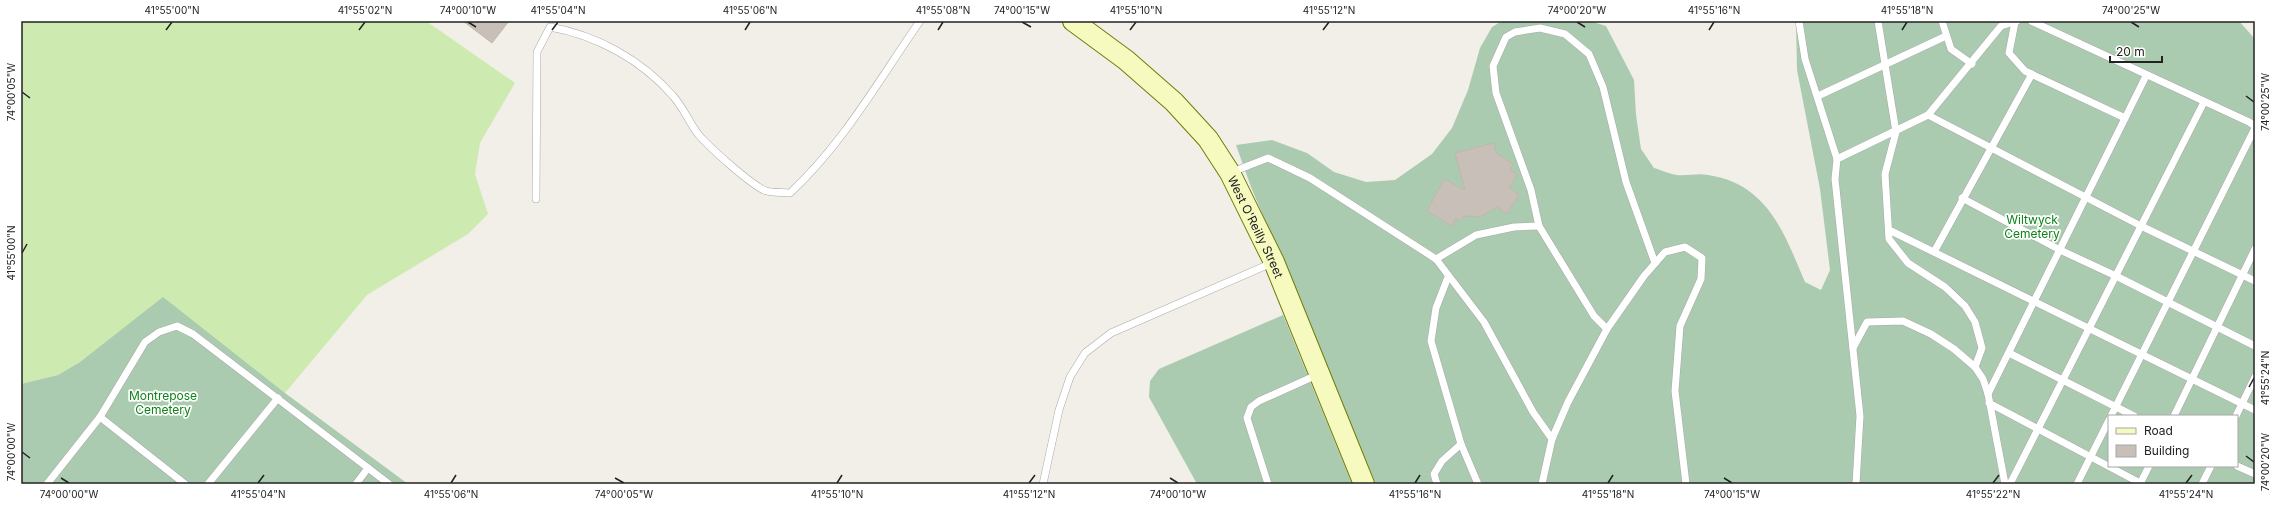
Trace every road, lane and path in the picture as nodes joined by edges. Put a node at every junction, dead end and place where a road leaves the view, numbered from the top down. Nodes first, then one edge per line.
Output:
1 (920, 21) edge
2 (1073, 21) edge
3 (1799, 21) edge
4 (1878, 21) edge
5 (1942, 21) edge
6 (2016, 21) edge
7 (2031, 21) edge
8 (550, 24) edge
9 (2003, 24) edge
10 (1946, 36) junction
11 (1972, 64) junction
12 (1885, 65) junction
13 (2032, 74) junction
14 (2146, 76) junction
15 (1818, 96) junction
16 (2204, 102) junction
17 (1928, 115) junction
18 (2125, 118) junction
19 (2255, 127) edge
20 (1896, 132) junction
21 (1991, 148) junction
22 (1837, 159) junction
23 (1230, 173) junction
24 (2086, 197) junction
25 (1962, 198) junction
26 (536, 199) dead end
27 (1539, 226) junction
28 (2141, 226) junction
29 (1889, 230) junction
30 (2255, 249) edge
31 (2060, 250) junction
32 (2193, 251) junction
33 (1934, 252) junction
34 (1436, 259) junction
35 (1274, 262) junction
36 (1655, 263) junction
37 (2242, 275) junction
38 (2116, 276) junction
39 (1448, 277) junction
40 (2255, 281) edge
41 (2035, 301) junction
42 (2168, 302) junction
43 (2217, 327) junction
44 (1608, 328) junction
45 (2088, 329) junction
46 (2255, 346) edge
47 (1853, 348) junction
48 (2009, 353) junction
49 (2142, 354) junction
50 (1975, 367) junction
51 (1319, 374) junction
52 (2255, 377) edge
53 (2063, 380) junction
54 (2191, 380) junction
55 (1988, 394) junction
56 (278, 398) junction
57 (1990, 404) junction
58 (2242, 404) junction
59 (2115, 407) junction
60 (2255, 410) edge
61 (2111, 415) edge
62 (2132, 415) edge
63 (2174, 415) edge
64 (2236, 415) edge
65 (100, 418) junction
66 (2108, 422) edge
67 (2037, 430) junction
68 (1552, 439) junction
69 (1461, 444) junction
70 (2090, 457) junction
71 (2238, 466) edge
72 (2108, 467) edge
73 (2109, 467) edge
74 (2149, 467) edge
75 (2210, 467) edge
76 (368, 468) junction
77 (2255, 474) edge
78 (2011, 483) edge
79 (47, 484) edge
80 (186, 484) edge
81 (208, 484) edge
82 (356, 484) edge
83 (389, 484) edge
84 (1043, 484) edge
85 (1268, 484) edge
86 (1364, 484) edge
87 (1437, 484) edge
88 (1478, 484) edge
89 (1542, 484) edge
90 (1686, 484) edge
91 (1856, 484) edge
92 (2077, 484) edge
93 (2141, 484) edge
94 (2202, 484) edge

1 - 8 lane
2 - 23 street, West O'Reilly Street
3 - 15 lane
4 - 12 lane
5 - 10 lane
6 - 9 lane
6 - 13 lane
7 - 14 lane
8 - 26 lane
9 - 11 lane
10 - 11 lane
10 - 12 lane
11 - 17 lane
12 - 15 lane
12 - 20 lane
13 - 18 lane
13 - 21 lane
14 - 16 lane
14 - 18 lane
15 - 22 lane
16 - 19 lane
16 - 28 lane
17 - 20 lane
17 - 21 lane
18 - 24 lane
19 - 32 lane
20 - 22 lane
20 - 29 lane
21 - 24 lane
21 - 25 lane
22 - 47 lane
23 - 34 lane
23 - 35 street, West O'Reilly Street
24 - 28 lane
24 - 31 lane
25 - 31 lane
25 - 33 lane
27 - 34 lane
27 - 36 lane
27 - 44 lane
28 - 32 lane
28 - 38 lane
29 - 33 lane
29 - 50 lane
30 - 37 lane
31 - 38 lane
31 - 41 lane
32 - 37 lane
32 - 42 lane
33 - 41 lane
34 - 39 lane
35 - 51 street, West O'Reilly Street
35 - 84 lane
36 - 44 lane
36 - 90 lane
37 - 40 lane
37 - 43 lane
38 - 42 lane
38 - 45 lane
39 - 68 lane
39 - 69 lane
41 - 45 lane
41 - 48 lane
42 - 43 lane
42 - 49 lane
43 - 46 lane
43 - 54 lane
44 - 68 lane
45 - 49 lane
45 - 53 lane
47 - 50 lane
47 - 91 lane
48 - 53 lane
48 - 55 lane
49 - 54 lane
49 - 59 lane
50 - 55 lane
51 - 85 lane
51 - 86 street, West O'Reilly Street
52 - 58 lane
53 - 59 lane
53 - 67 lane
54 - 58 lane
54 - 63 lane
55 - 57 lane
56 - 65 lane
56 - 76 lane
56 - 81 lane
57 - 67 lane
57 - 78 lane
58 - 60 lane
58 - 64 lane
59 - 61 lane
59 - 62 lane
65 - 79 lane
65 - 80 lane
66 - 70 lane
67 - 70 lane
67 - 78 lane
68 - 89 lane
69 - 87 lane
69 - 88 lane
70 - 72 lane
70 - 92 lane
71 - 77 lane
73 - 93 lane
74 - 93 lane
75 - 94 lane
76 - 82 lane
76 - 83 lane

